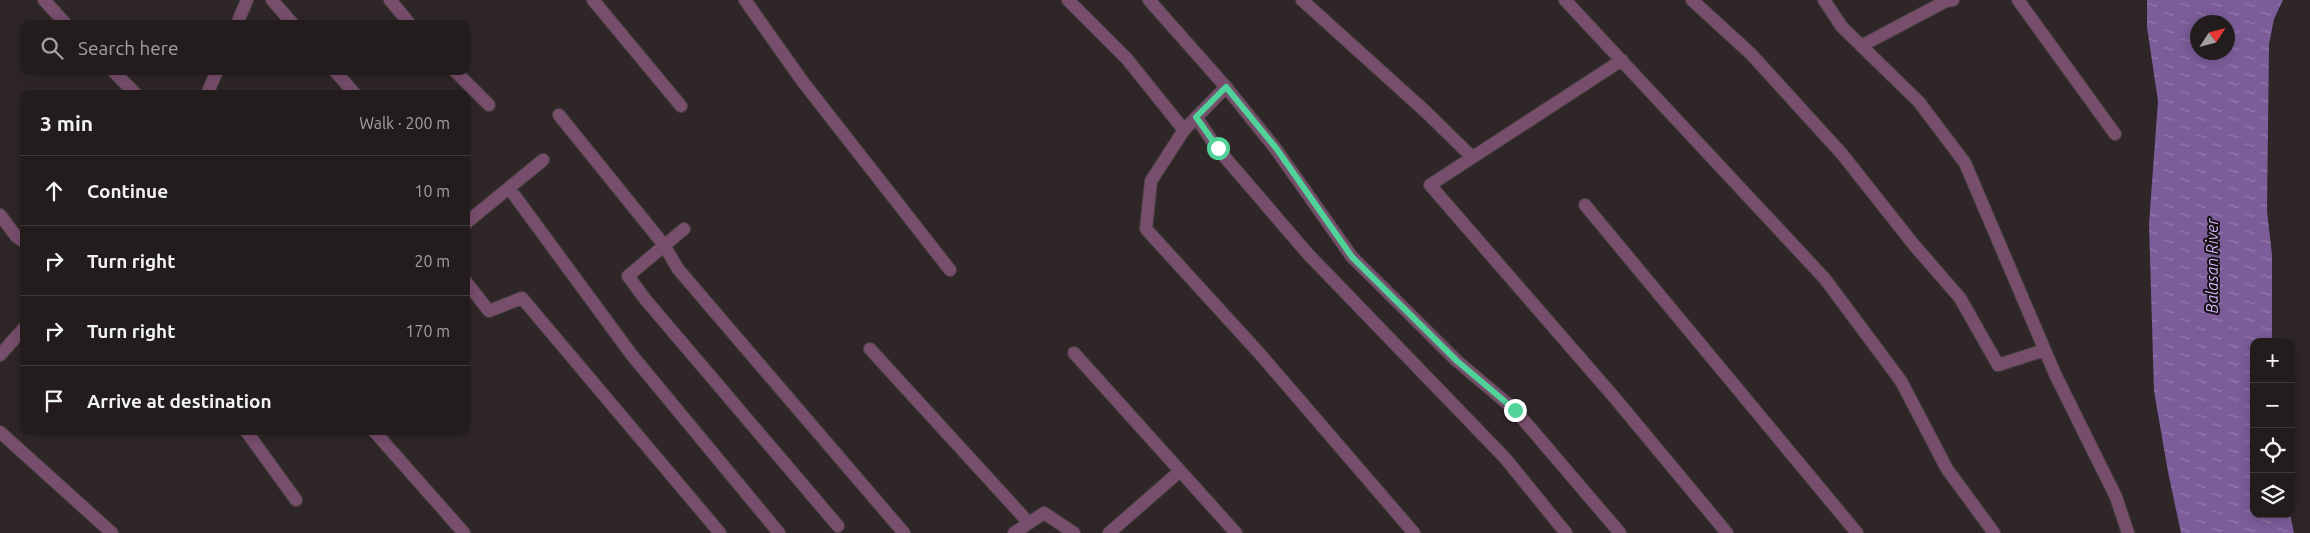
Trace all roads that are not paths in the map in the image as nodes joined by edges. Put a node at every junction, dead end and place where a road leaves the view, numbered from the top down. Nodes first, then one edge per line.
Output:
1 (44, 0) edge
2 (272, 0) edge
3 (390, 0) edge
4 (593, 0) edge
5 (746, 0) edge
6 (1068, 0) edge
7 (1149, 0) edge
8 (1302, 0) edge
9 (1565, 0) edge
10 (1692, 0) edge
11 (1824, 0) edge
12 (1953, 0) edge
13 (2018, 0) edge
14 (243, 2) edge
15 (62, 20) edge
16 (238, 20) edge
17 (290, 20) edge
18 (407, 20) edge
19 (1861, 46) junction
20 (1622, 60) junction
21 (117, 75) edge
22 (215, 75) edge
23 (338, 75) edge
24 (460, 75) edge
25 (1226, 87) junction
26 (132, 90) edge
27 (209, 90) edge
28 (352, 90) edge
29 (489, 105) dead end
30 (681, 106) dead end
31 (559, 115) dead end
32 (1196, 117) junction
33 (1184, 130) junction
34 (2115, 134) dead end
35 (1472, 157) junction
36 (543, 160) dead end
37 (509, 188) junction
38 (1585, 205) dead end
39 (0, 215) edge
40 (470, 219) edge
41 (684, 229) dead end
42 (20, 239) edge
43 (664, 245) junction
44 (950, 270) dead end
45 (470, 287) edge
46 (20, 332) edge
47 (870, 349) dead end
48 (2045, 350) junction
49 (1074, 353) dead end
50 (0, 355) edge
51 (0, 432) edge
52 (249, 435) edge
53 (378, 435) edge
54 (1180, 471) junction
55 (296, 500) dead end
56 (1029, 523) junction
57 (838, 526) dead end
58 (112, 533) edge
59 (464, 533) edge
60 (720, 533) edge
61 (779, 533) edge
62 (904, 533) edge
63 (1014, 533) edge
64 (1074, 533) edge
65 (1109, 533) edge
66 (1236, 533) edge
67 (1414, 533) edge
68 (1566, 533) edge
69 (1620, 533) edge
70 (1726, 533) edge
71 (1857, 533) edge
72 (1994, 533) edge
73 (2128, 533) edge

1 - 15 street
2 - 17 street
3 - 18 street
4 - 30 street
5 - 44 street
6 - 33 street
7 - 25 street
8 - 35 street
9 - 20 street
10 - 48 street
11 - 19 street
12 - 19 street
13 - 34 street
14 - 16 street
19 - 48 street
20 - 35 street
20 - 72 street
21 - 26 street
22 - 27 street
23 - 28 street
24 - 29 street
25 - 32 street
25 - 69 street
31 - 43 street
32 - 33 street
32 - 68 street
33 - 67 street
35 - 70 street
36 - 37 street
37 - 40 street
37 - 61 street
38 - 71 street
39 - 42 street
41 - 43 street
43 - 57 street
43 - 62 street
45 - 60 street
46 - 50 street
47 - 56 street
48 - 73 street
49 - 54 street
51 - 58 street
52 - 55 street
53 - 59 street
54 - 65 street
54 - 66 street
56 - 63 street
56 - 64 street

